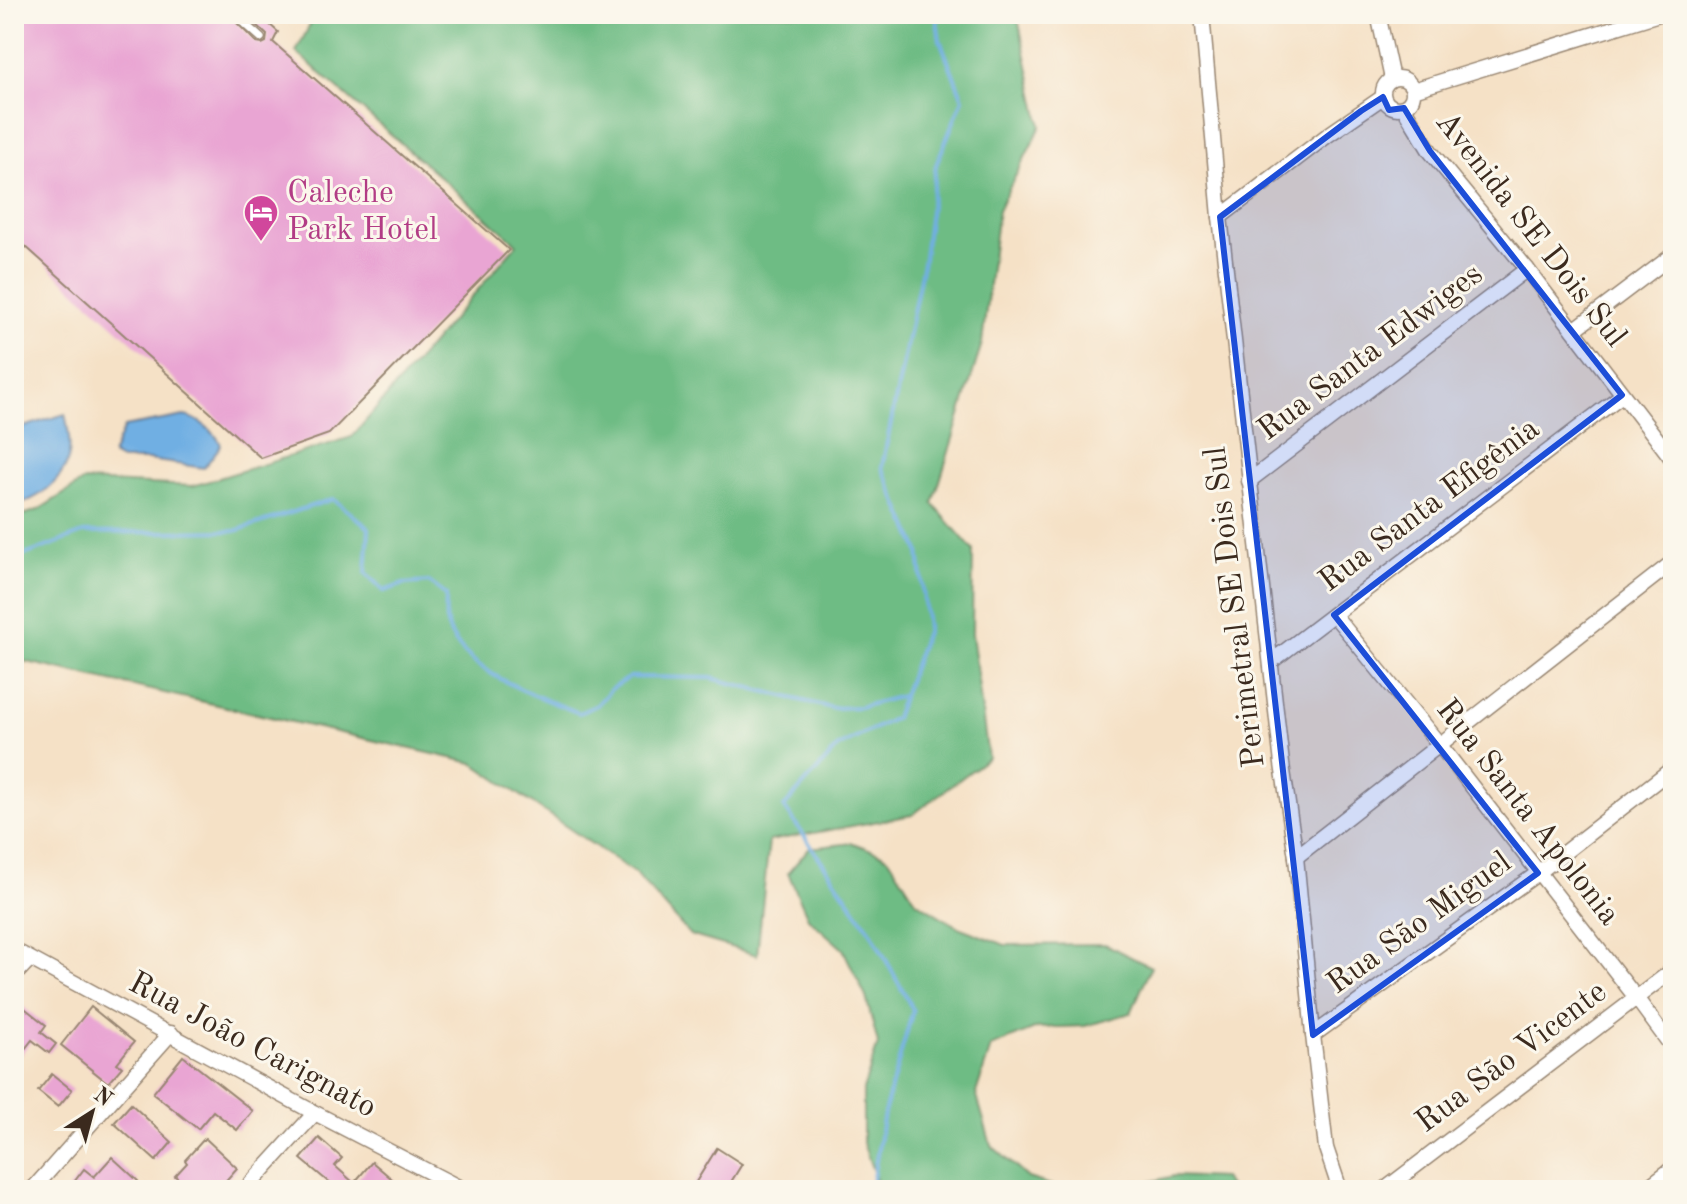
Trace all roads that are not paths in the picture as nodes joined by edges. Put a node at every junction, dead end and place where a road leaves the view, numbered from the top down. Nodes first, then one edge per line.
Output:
1 (234, 14) edge
2 (1202, 14) edge
3 (1378, 14) edge
4 (1659, 14) edge
5 (261, 38) dead end
6 (1392, 79) junction
7 (1413, 90) junction
8 (1383, 97) junction
9 (1404, 108) junction
10 (1220, 217) junction
11 (1673, 255) edge
12 (1527, 269) junction
13 (1574, 330) junction
14 (1622, 395) junction
15 (1672, 457) edge
16 (1249, 481) junction
17 (1673, 562) edge
18 (1334, 615) junction
19 (1272, 661) junction
20 (1439, 744) junction
21 (1673, 768) edge
22 (1296, 857) junction
23 (1538, 873) junction
24 (14, 950) edge
25 (30, 959) junction
26 (1673, 970) edge
27 (14, 976) edge
28 (1637, 999) junction
29 (171, 1033) junction
30 (1313, 1035) junction
31 (1673, 1048) edge
32 (315, 1113) junction
33 (1673, 1168) edge
34 (458, 1189) edge
35 (32, 1190) edge
36 (245, 1190) edge
37 (1340, 1190) edge
38 (1384, 1190) edge
39 (1644, 1190) edge

1 - 5 lane
2 - 10 street, Perimetral SE Dois Sul
3 - 6 street
4 - 7 street
6 - 7 street, Avenida SE Dois Sul
6 - 8 street
7 - 9 street, Avenida SE Dois Sul
8 - 9 street, Avenida SE Dois Sul
8 - 10 street
9 - 12 street, Avenida SE Dois Sul
10 - 16 street, Perimetral SE Dois Sul
11 - 13 street
12 - 13 street, Avenida SE Dois Sul
12 - 16 street, Rua Santa Edwiges
13 - 14 street, Avenida SE Dois Sul
14 - 15 street, Avenida SE Dois Sul
14 - 18 street, Rua Santa Efigênia
16 - 19 street, Perimetral SE Dois Sul
17 - 20 street
18 - 19 street, Rua Santa Efigênia
18 - 20 street, Rua Santa Apolonia
19 - 22 street, Perimetral SE Dois Sul
20 - 22 street
20 - 23 street, Rua Santa Apolonia
21 - 23 street, Rua São Miguel
22 - 30 street, Perimetral SE Dois Sul
23 - 28 street, Rua Santa Apolonia
23 - 30 street, Rua São Miguel
24 - 25 street, Rua João Carignato
25 - 27 street
25 - 29 street, Rua João Carignato
26 - 28 street, Rua São Vicente
28 - 31 street, Rua Santa Apolonia
28 - 38 street, Rua São Vicente
29 - 32 street, Rua João Carignato
29 - 35 street
30 - 37 street, Perimetral SE Dois Sul
32 - 34 street, Rua João Carignato
32 - 36 street
33 - 39 street

